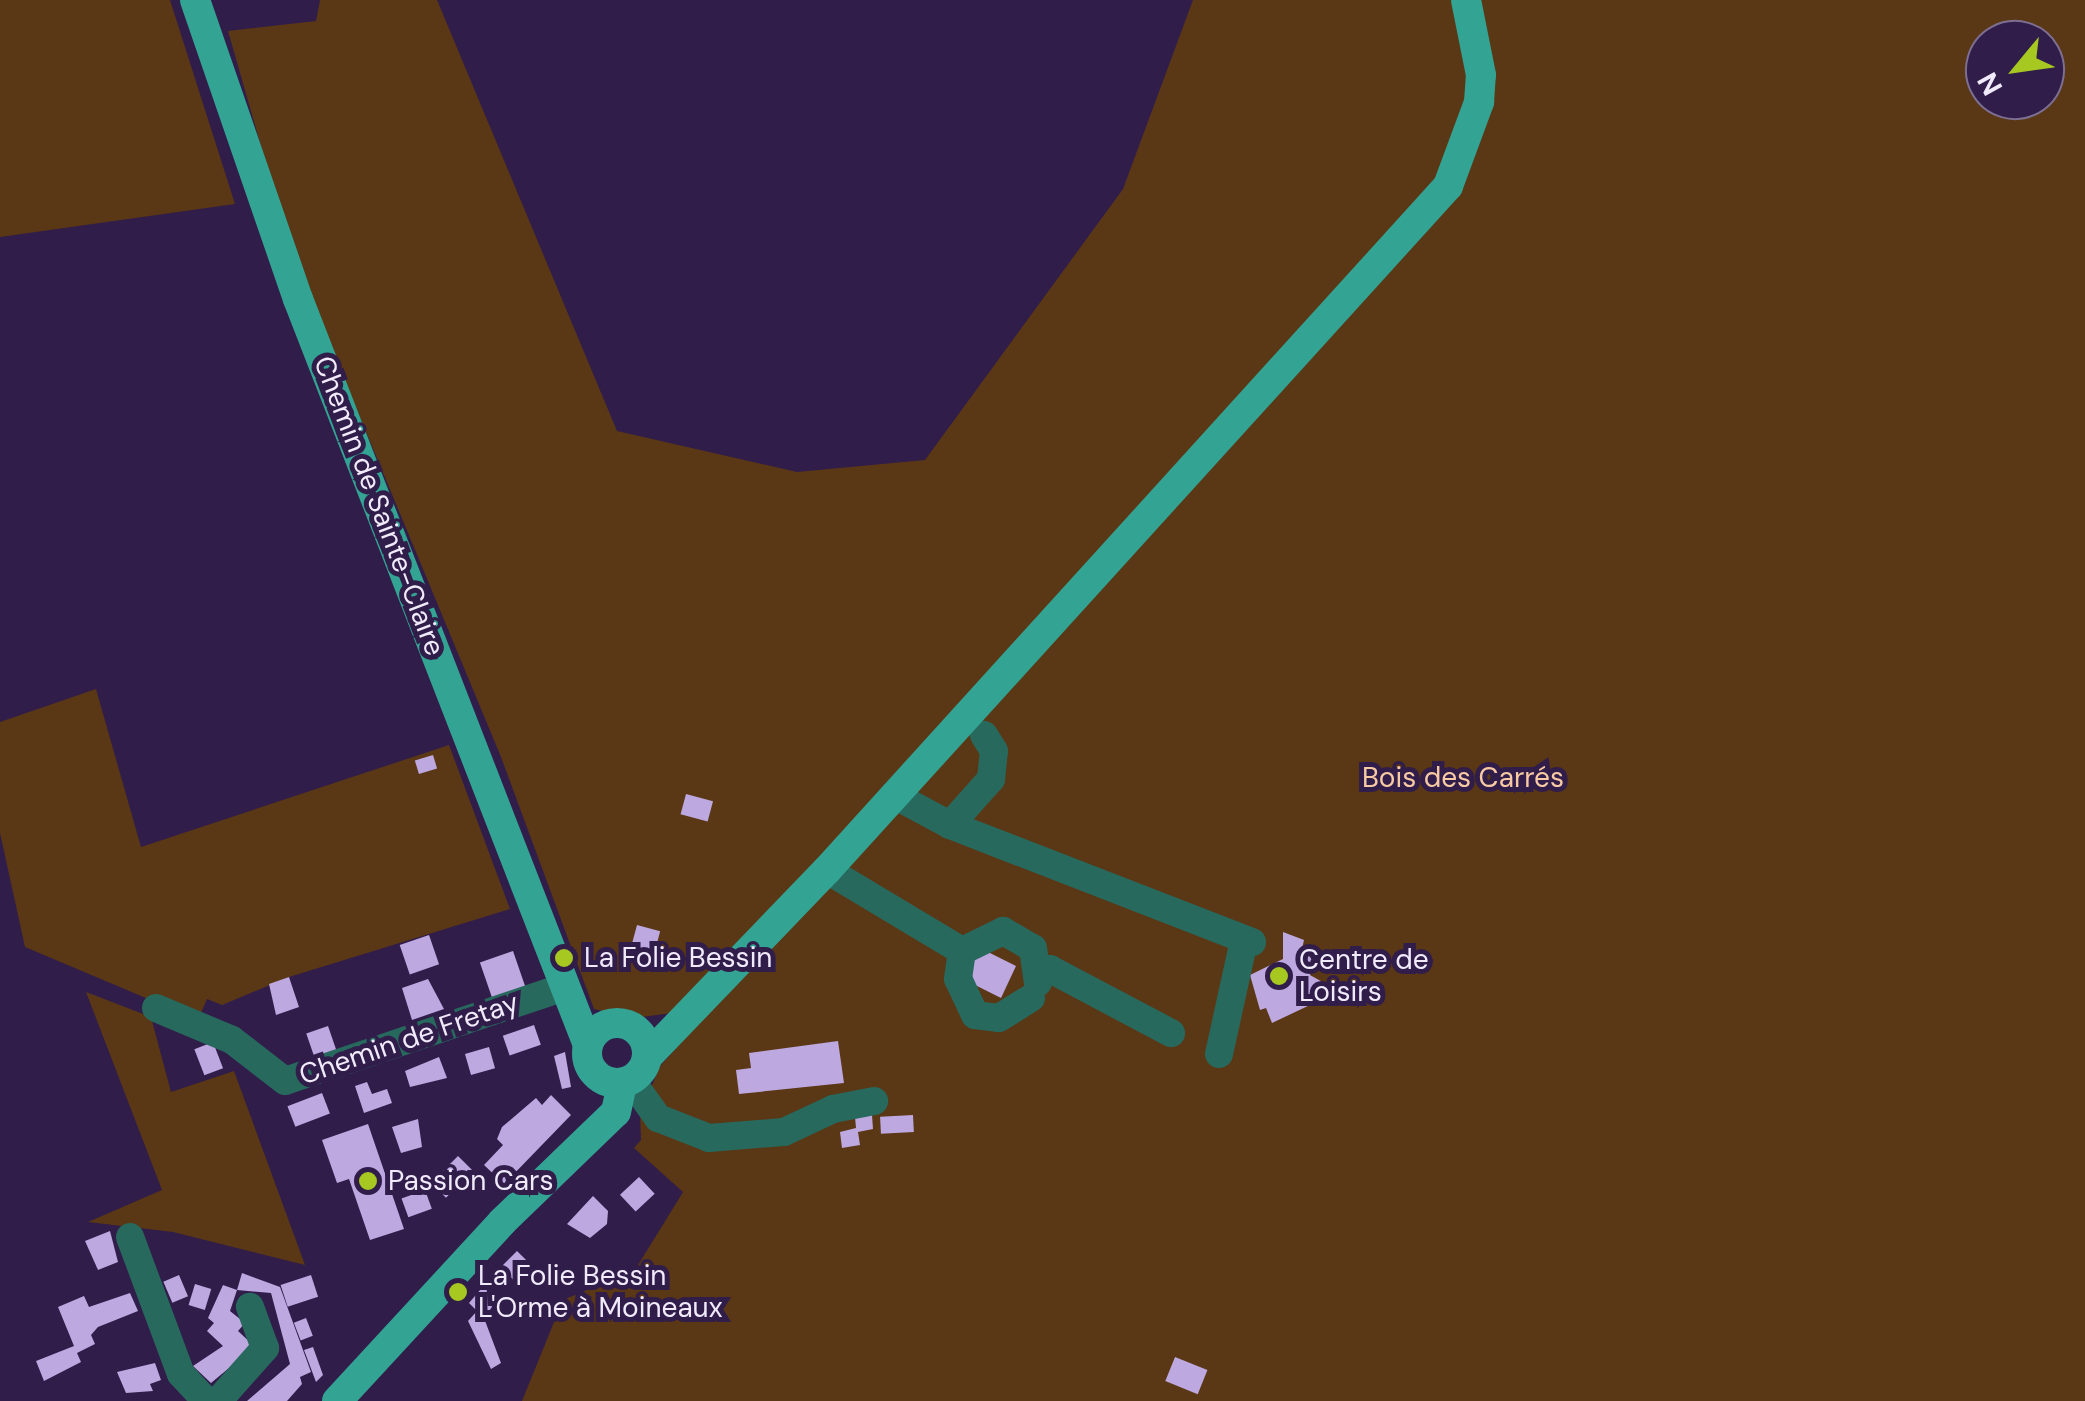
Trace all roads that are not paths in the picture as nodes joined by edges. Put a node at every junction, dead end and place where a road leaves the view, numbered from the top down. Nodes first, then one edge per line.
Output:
1 (194, 0) edge
2 (1466, 0) edge
3 (984, 735) dead end
4 (894, 795) junction
5 (950, 825) junction
6 (827, 870) junction
7 (962, 951) junction
8 (1036, 983) junction
9 (568, 998) junction
10 (156, 1008) dead end
11 (693, 1015) junction
12 (622, 1025) junction
13 (1171, 1033) dead end
14 (588, 1046) junction
15 (1218, 1054) dead end
16 (626, 1075) junction
17 (874, 1101) dead end
18 (130, 1236) dead end
19 (250, 1306) dead end
20 (206, 1401) edge
21 (218, 1401) edge
22 (338, 1401) edge

1 - 9 main road, Chemin de Sainte-Claire
2 - 4 main road
3 - 5 street
4 - 5 street
4 - 6 main road
5 - 15 street
6 - 7 street
6 - 11 main road
7 - 8 street
7 - 8 street
8 - 13 street
9 - 10 street, Chemin de Fretay
9 - 12 main road
9 - 14 main road, Chemin de Sainte-Claire
11 - 12 main road
11 - 16 main road
12 - 14 main road
12 - 16 main road
14 - 16 main road, Chemin de Sainte-Claire
16 - 17 street
16 - 22 main road
18 - 20 street
19 - 21 street

